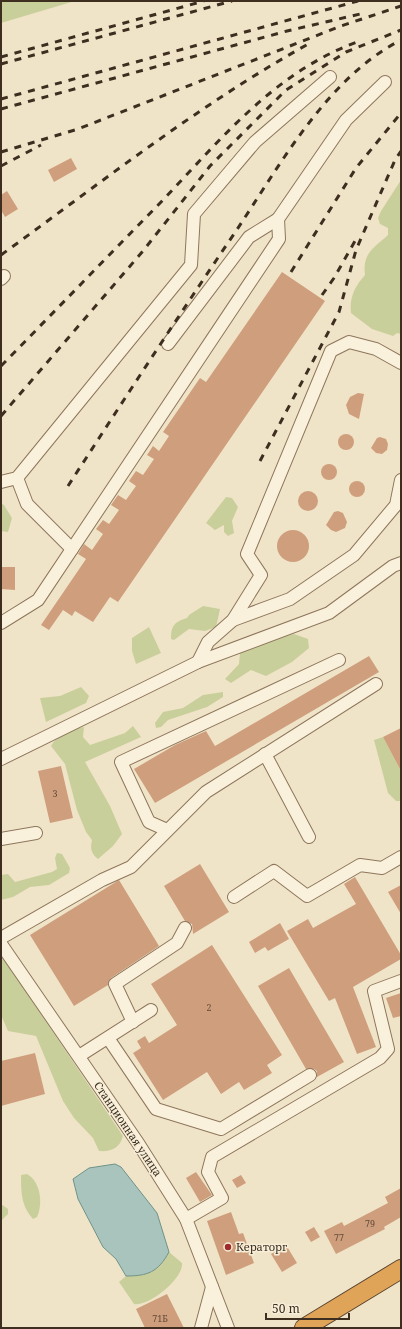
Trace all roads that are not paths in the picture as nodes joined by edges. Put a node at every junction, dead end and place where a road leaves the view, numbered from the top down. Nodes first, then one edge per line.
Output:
1 (330, 77) dead end
2 (385, 82) dead end
3 (278, 219) junction
4 (168, 344) dead end
5 (401, 363) edge
6 (17, 478) junction
7 (401, 480) edge
8 (1, 482) edge
9 (72, 549) junction
10 (401, 563) edge
11 (233, 620) junction
12 (1, 623) edge
13 (339, 660) dead end
14 (198, 662) junction
15 (376, 684) dead end
16 (266, 754) junction
17 (1, 759) edge
18 (167, 830) junction
19 (36, 832) dead end
20 (309, 837) dead end
21 (1, 839) edge
22 (401, 857) edge
23 (234, 897) dead end
24 (185, 928) dead end
25 (1, 938) edge
26 (1, 944) edge
27 (401, 981) edge
28 (152, 1010) dead end
29 (133, 1022) junction
30 (108, 1038) junction
31 (79, 1056) junction
32 (310, 1075) dead end
33 (186, 1219) junction
34 (401, 1269) edge
35 (212, 1287) junction
36 (201, 1328) edge
37 (228, 1328) edge
38 (304, 1328) edge

1 - 6 street
2 - 3 street
3 - 4 street
3 - 9 street
5 - 11 street
6 - 8 street
6 - 9 street
7 - 11 street
9 - 12 street
10 - 14 street
11 - 14 street
13 - 18 street
14 - 17 street
15 - 16 street
16 - 18 street
16 - 20 street
18 - 25 street
19 - 21 street
22 - 23 street
24 - 29 street
26 - 31 street, Станционная улица
27 - 33 street
28 - 29 street
29 - 30 street
30 - 31 street
30 - 32 street
31 - 33 street, Станционная улица
33 - 35 street, Станционная улица
34 - 38 highway
35 - 36 street
35 - 37 street, Станционная улица

